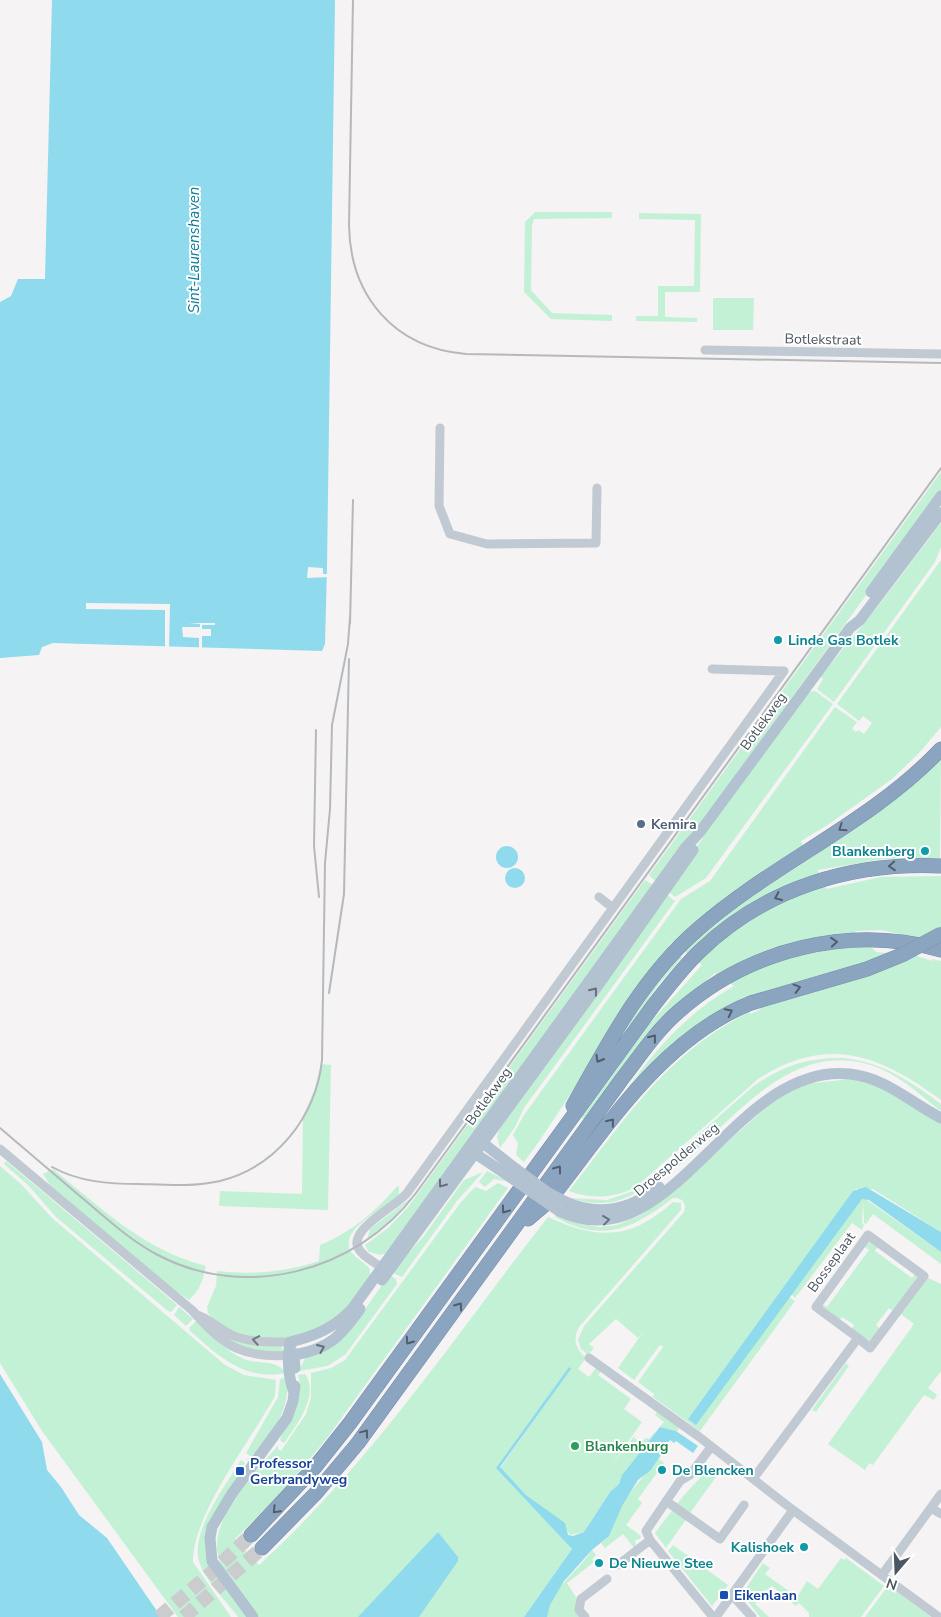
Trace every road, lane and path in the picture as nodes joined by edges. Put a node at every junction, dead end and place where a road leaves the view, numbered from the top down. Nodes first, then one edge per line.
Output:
1 (705, 350) dead end
2 (941, 354) edge
3 (440, 428) dead end
4 (597, 488) dead end
5 (941, 496) edge
6 (941, 513) edge
7 (850, 628) junction
8 (712, 669) dead end
9 (941, 737) edge
10 (941, 749) edge
11 (877, 803) junction
12 (700, 832) junction
13 (941, 866) edge
14 (599, 898) dead end
15 (613, 908) junction
16 (941, 934) edge
17 (941, 950) edge
18 (941, 1117) edge
19 (483, 1143) junction
20 (0, 1149) edge
21 (473, 1149) junction
22 (544, 1156) junction
23 (513, 1173) junction
24 (508, 1237) junction
25 (385, 1270) junction
26 (195, 1314) junction
27 (858, 1338) junction
28 (290, 1342) junction
29 (291, 1356) junction
30 (589, 1358) dead end
31 (711, 1447) junction
32 (753, 1479) junction
33 (941, 1494) edge
34 (666, 1501) junction
35 (744, 1505) dead end
36 (931, 1508) junction
37 (792, 1510) junction
38 (941, 1514) edge
39 (251, 1535) tunnel mouth
40 (650, 1540) junction
41 (262, 1548) tunnel mouth
42 (618, 1565) dead end
43 (882, 1576) junction
44 (606, 1579) dead end
45 (732, 1594) junction
46 (253, 1617) edge
47 (585, 1617) edge
48 (714, 1617) edge
49 (752, 1617) edge
50 (939, 1617) edge

1 - 2 street, Botlekstraat
3 - 4 street
5 - 7 main road, Botlekweg
6 - 7 main road, Botlekweg
7 - 12 main road, Botlekweg
8 - 15 street
9 - 11 highway
10 - 11 highway
11 -> 22 highway
19 -> 12 main road, Botlekweg
12 - 21 main road, Botlekweg
13 -> 22 highway
14 - 15 street
15 - 25 street
24 -> 16 highway, bridge
24 -> 17 highway
18 - 23 main road, Droespolderweg, bridge
19 - 21 main road
19 - 23 main road, Droespolderweg
20 - 26 street
21 - 23 main road, Droespolderweg
21 - 25 main road, Botlekweg
22 -> 39 highway
41 -> 24 highway
25 - 28 main road, Botlekweg
29 -> 25 main road, Botlekweg
28 -> 26 street
26 - 29 street
27 - 27 street, Bosseplaat
27 - 32 street
28 - 29 main road
29 - 46 main road
30 - 31 street
31 - 32 street
31 - 34 street
32 - 37 street
33 - 36 street
34 - 35 street
34 - 40 street
36 - 38 street
36 - 43 street
37 - 43 street
37 - 45 street
40 - 42 street
40 - 48 street
43 - 50 street
44 - 47 street
45 - 48 street
45 - 49 street

